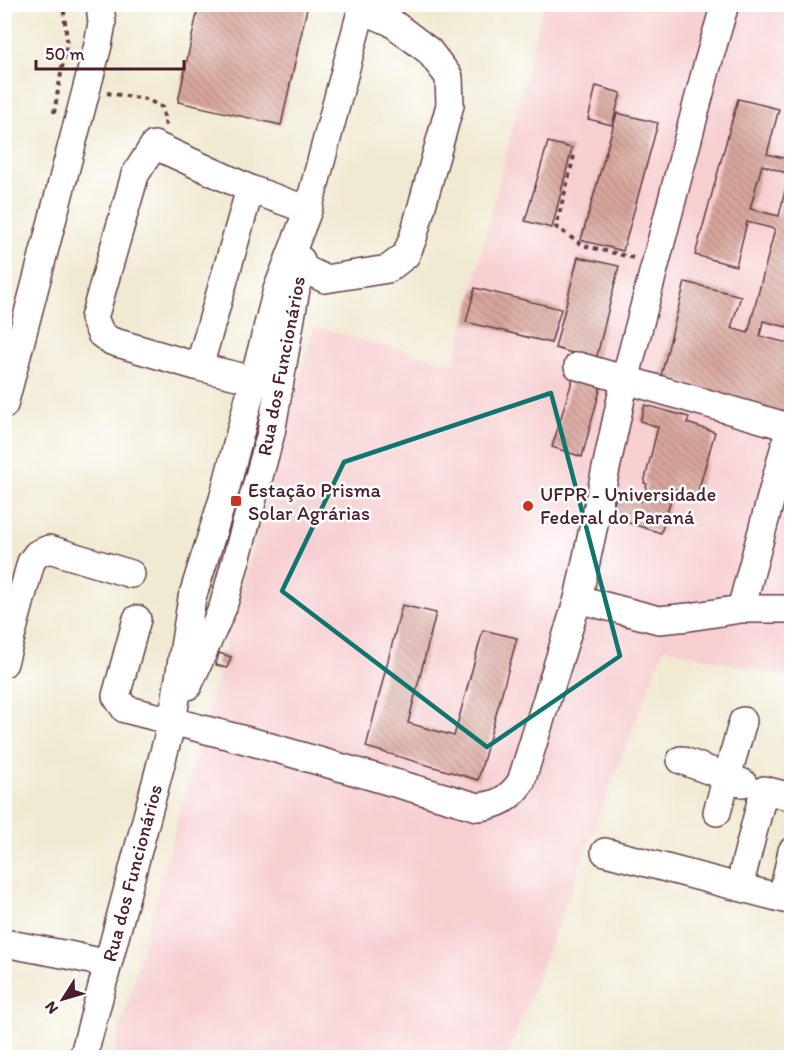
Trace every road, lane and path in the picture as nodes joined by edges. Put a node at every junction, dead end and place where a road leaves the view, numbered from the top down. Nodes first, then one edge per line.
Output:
1 (100, 4) edge
2 (726, 4) edge
3 (362, 7) edge
4 (60, 82) dead end
5 (87, 88) junction
6 (167, 133) dead end
7 (574, 156) dead end
8 (250, 189) junction
9 (309, 210) junction
10 (640, 260) dead end
11 (300, 267) junction
12 (578, 366) dead end
13 (199, 367) junction
14 (254, 380) junction
15 (625, 380) junction
16 (279, 386) junction
17 (4, 405) edge
18 (790, 428) edge
19 (131, 574) dead end
20 (578, 599) junction
21 (741, 609) junction
22 (792, 609) edge
23 (137, 619) dead end
24 (4, 663) edge
25 (742, 721) dead end
26 (172, 722) junction
27 (681, 760) dead end
28 (727, 777) junction
29 (764, 790) junction
30 (792, 797) edge
31 (717, 812) dead end
32 (792, 851) edge
33 (605, 852) dead end
34 (739, 887) junction
35 (787, 899) edge
36 (4, 943) edge
37 (108, 964) junction
38 (83, 1058) edge

1 - 5 street
2 - 15 street
3 - 9 street, Rua dos Funcionários
3 - 11 street
4 - 5 path
5 - 6 path
5 - 17 street
7 - 10 path
8 - 9 street
8 - 13 street
8 - 13 street
9 - 11 street, Rua dos Funcionários
9 - 14 street, Rua dos Funcionários
11 - 16 street, Rua dos Funcionários
12 - 15 street
13 - 14 street
14 - 16 street
14 - 26 street, Rua dos Funcionários
15 - 18 street
15 - 20 street
16 - 26 street, Rua dos Funcionários
18 - 21 street
19 - 24 street
20 - 21 street
20 - 26 street
21 - 22 street
23 - 26 street
25 - 28 street
26 - 37 street, Rua dos Funcionários
27 - 28 street
28 - 29 street
28 - 31 street
29 - 30 street
29 - 34 street
32 - 35 street
33 - 34 street
34 - 35 street
36 - 37 street
37 - 38 street, Rua dos Funcionários

